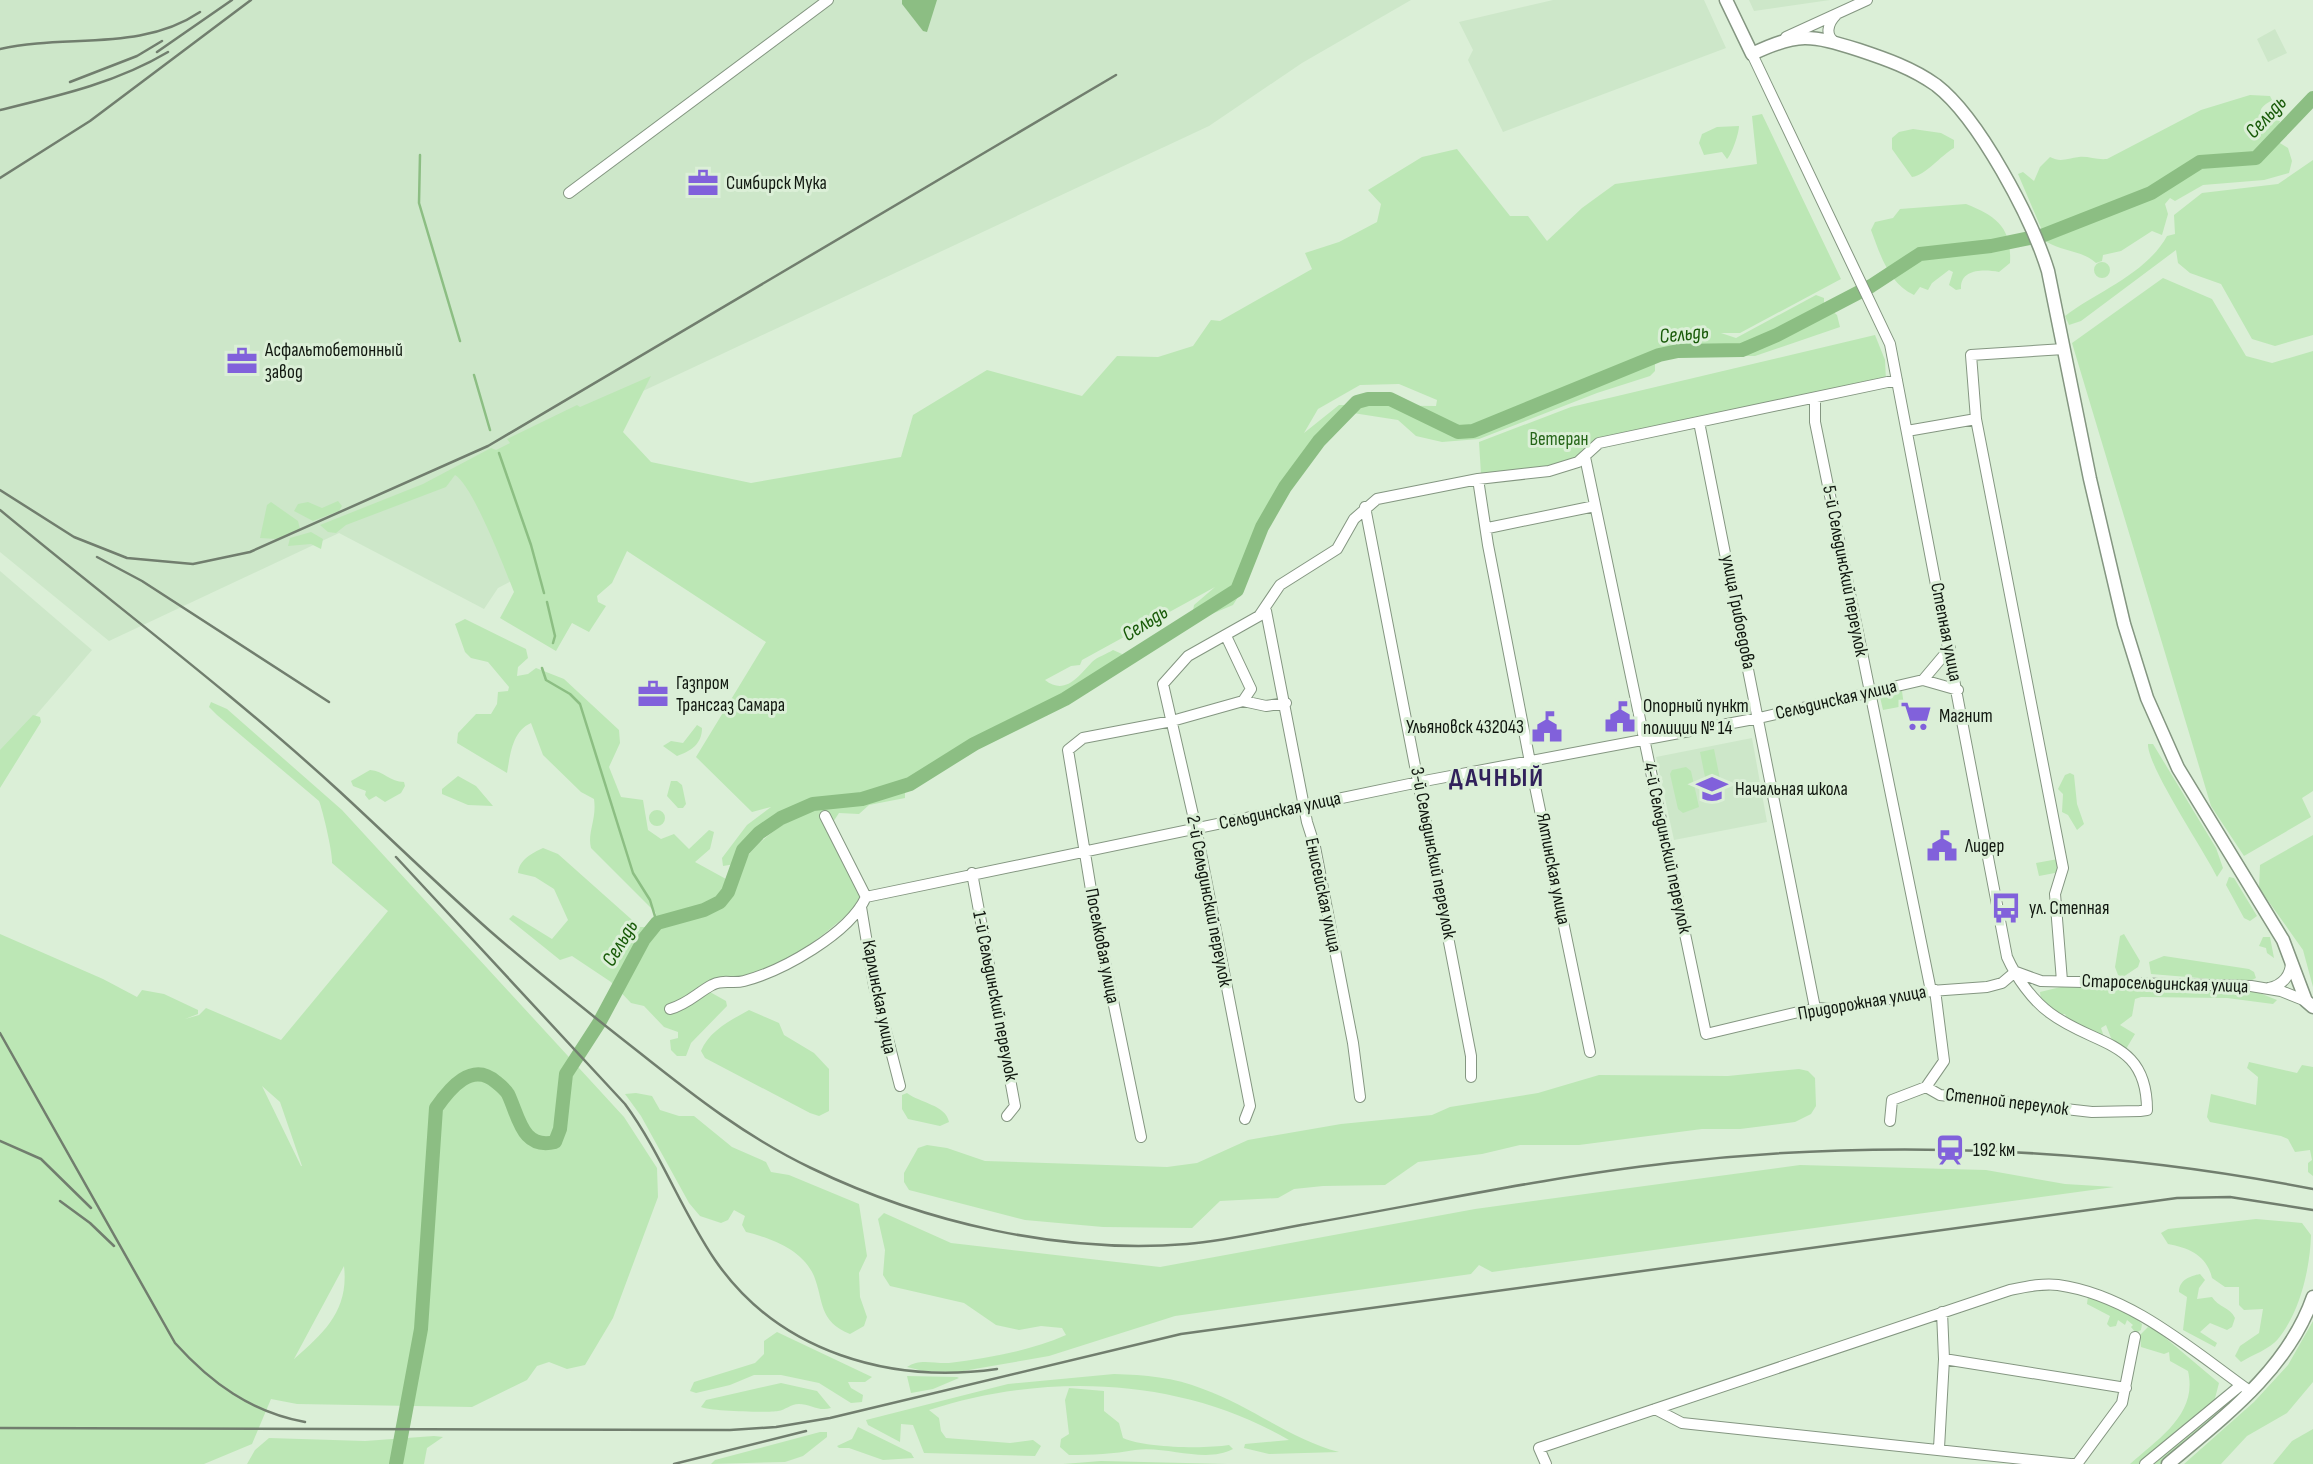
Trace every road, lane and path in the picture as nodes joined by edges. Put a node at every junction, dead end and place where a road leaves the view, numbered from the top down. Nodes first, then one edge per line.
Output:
1 (828, 0) edge
2 (1726, 0) edge
3 (1867, 0) edge
4 (1837, 14) junction
5 (1783, 39) junction
6 (1836, 43) junction
7 (1752, 54) junction
8 (569, 193) dead end
9 (2064, 349) junction
10 (1898, 380) junction
11 (1815, 398) junction
12 (1976, 419) junction
13 (1699, 422) junction
14 (1907, 431) junction
15 (1585, 457) junction
16 (1478, 479) junction
17 (1595, 506) junction
18 (1365, 507) junction
19 (1488, 528) junction
20 (1266, 611) junction
21 (1226, 636) junction
22 (1950, 648) junction
23 (1923, 680) junction
24 (1958, 690) junction
25 (1869, 693) junction
26 (1244, 701) junction
27 (1286, 703) junction
28 (1759, 718) junction
29 (1172, 721) junction
30 (1644, 740) junction
31 (1530, 762) junction
32 (1419, 782) junction
33 (1304, 806) junction
34 (825, 816) dead end
35 (1196, 828) junction
36 (1084, 851) junction
37 (972, 873) junction
38 (866, 897) junction
39 (861, 907) junction
40 (2291, 956) junction
41 (2015, 972) junction
42 (2062, 981) junction
43 (2265, 988) junction
44 (1933, 991) junction
45 (2309, 1004) edge
46 (1815, 1008) junction
47 (670, 1009) dead end
48 (1706, 1034) joint
49 (1590, 1052) dead end
50 (1471, 1077) dead end
51 (900, 1086) dead end
52 (1926, 1087) junction
53 (1360, 1097) dead end
54 (2147, 1110) joint
55 (1007, 1116) dead end
56 (1245, 1119) dead end
57 (1890, 1121) dead end
58 (1140, 1137) dead end
59 (2313, 1297) edge
60 (1942, 1312) junction
61 (2135, 1337) dead end
62 (1944, 1359) junction
63 (2126, 1388) junction
64 (2246, 1388) junction
65 (1655, 1409) junction
66 (1940, 1448) junction
67 (1546, 1464) edge
68 (2071, 1464) edge
69 (2146, 1464) edge
70 (2168, 1464) edge

1 - 8 street
2 - 7 main road
3 - 4 street
4 - 5 street
4 - 6 street
5 - 6 main road
5 - 7 main road
6 - 9 main road
7 - 10 street, Степная улица
9 - 12 street
9 - 40 main road
10 - 11 street
10 - 14 street, Степная улица
11 - 13 street
11 - 25 street, 5-й Сельдинский переулок
12 - 14 street
12 - 42 street
13 - 15 street
13 - 28 street, улица Грибоедова
14 - 22 street, Степная улица
15 - 16 street
15 - 17 street, 4-й Сельдинский переулок
16 - 18 street
16 - 19 street, Ялтинская улица
17 - 19 street
17 - 30 street, 4-й Сельдинский переулок
18 - 20 street
18 - 32 street, 3-й Сельдинский переулок
19 - 31 street, Ялтинская улица
20 - 21 street
20 - 27 street, Енисейская улица
21 - 26 street
21 - 29 street, 2-й Сельдинский переулок
22 - 23 street, Сельдинская улица
22 - 24 street, Степная улица
23 - 24 street, Сельдинская улица
23 - 25 street, Сельдинская улица
24 - 41 street, Степная улица
25 - 28 street, Сельдинская улица
25 - 44 street, 5-й Сельдинский переулок
26 - 27 street
26 - 29 street
27 - 33 street, Енисейская улица
28 - 30 street, Сельдинская улица
28 - 46 street, улица Грибоедова
29 - 35 street, 2-й Сельдинский переулок
29 - 36 street, Поселковая улица
30 - 31 street, Сельдинская улица
30 - 48 street, 4-й Сельдинский переулок
31 - 32 street, Сельдинская улица
31 - 49 street, Ялтинская улица
32 - 33 street, Сельдинская улица
32 - 50 street, 3-й Сельдинский переулок
33 - 35 street, Сельдинская улица
33 - 53 street, Енисейская улица
34 - 38 street
35 - 36 street, Сельдинская улица
35 - 56 street, 2-й Сельдинский переулок
36 - 37 street, Сельдинская улица
36 - 58 street, Поселковая улица
37 - 38 street, Сельдинская улица
37 - 55 street, 1-й Сельдинский переулок
38 - 39 street
39 - 47 street
39 - 51 street, Карлинская улица
40 - 43 street
40 - 45 main road
41 - 42 street, Старосельдинская улица
41 - 44 street, Придорожная улица
41 - 54 street, Степная улица
42 - 43 street, Старосельдинская улица
43 - 45 street, Старосельдинская улица
44 - 46 street, Придорожная улица
44 - 52 street, 5-й Сельдинский переулок
46 - 48 street, Придорожная улица
52 - 54 street, Степной переулок
52 - 57 street, Степной переулок
59 - 64 main road
60 - 62 street
60 - 64 street
60 - 65 street
61 - 63 street
62 - 63 street
62 - 66 street
63 - 68 street
64 - 69 street
64 - 70 main road
65 - 66 street
65 - 67 street
66 - 68 street

